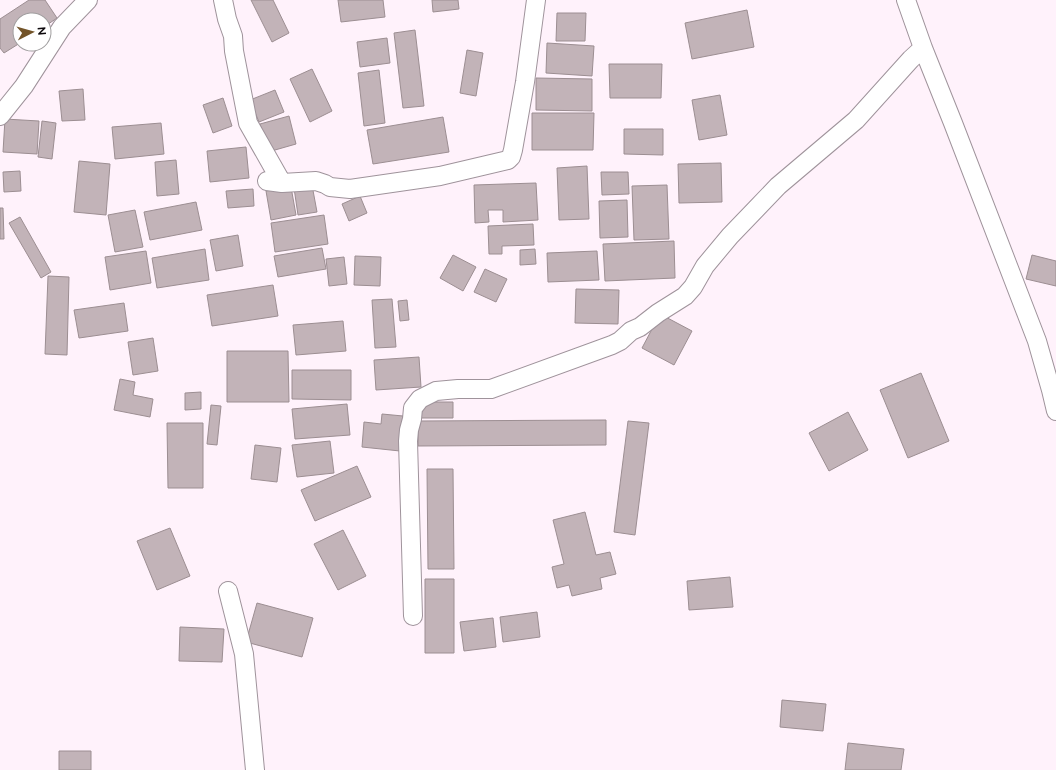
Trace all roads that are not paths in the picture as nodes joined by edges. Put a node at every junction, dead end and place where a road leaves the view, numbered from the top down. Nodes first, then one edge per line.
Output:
1 (88, 0) edge
2 (224, 0) edge
3 (536, 0) edge
4 (906, 0) edge
5 (923, 48) junction
6 (0, 116) edge
7 (1056, 411) edge
8 (228, 591) dead end
9 (413, 616) dead end
10 (255, 770) edge

1 - 6 street
2 - 3 street
4 - 5 street
5 - 7 street
5 - 9 street
8 - 10 street

